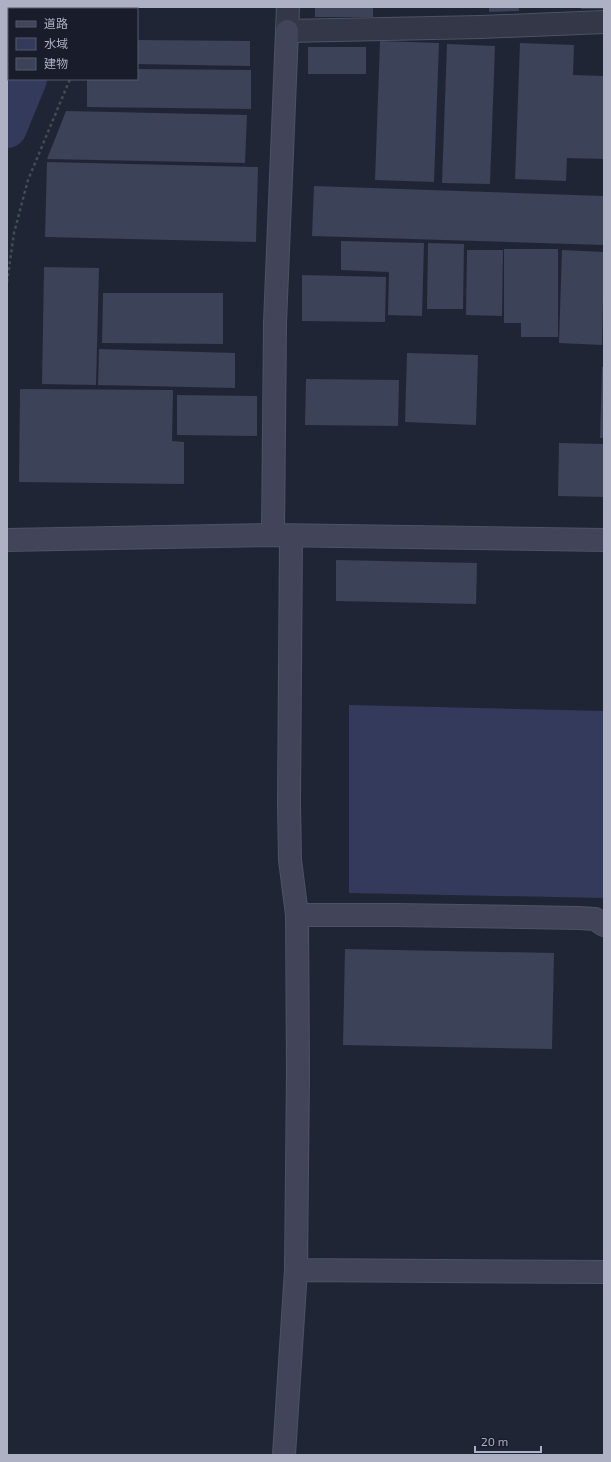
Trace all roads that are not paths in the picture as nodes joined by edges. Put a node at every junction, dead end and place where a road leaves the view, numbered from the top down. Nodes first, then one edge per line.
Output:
1 (288, 7) edge
2 (604, 22) edge
3 (287, 31) junction
4 (282, 535) junction
5 (7, 540) edge
6 (604, 540) edge
7 (297, 915) junction
8 (604, 925) edge
9 (296, 1270) junction
10 (604, 1272) edge
11 (284, 1455) edge

1 - 3 street
2 - 3 street
3 - 4 street
4 - 5 street
4 - 6 street
4 - 7 street
7 - 8 street
7 - 9 street
9 - 10 street
9 - 11 street

